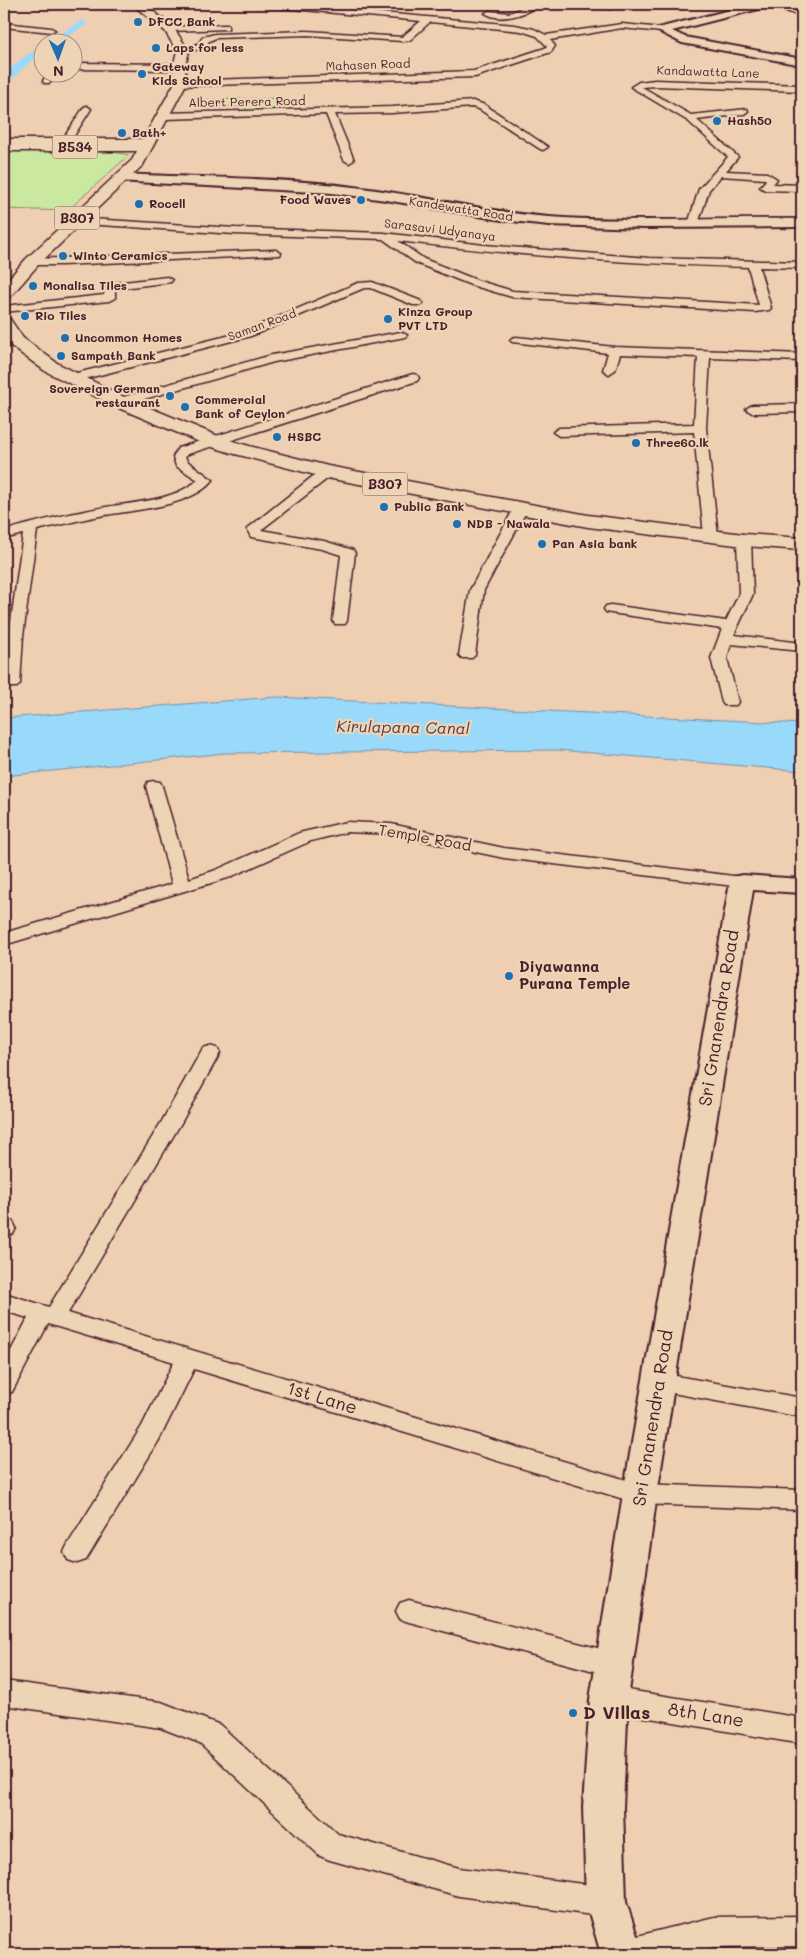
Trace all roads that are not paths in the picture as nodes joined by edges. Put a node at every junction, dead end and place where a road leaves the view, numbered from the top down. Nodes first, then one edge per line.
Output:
1 (137, 4) edge
2 (260, 4) edge
3 (535, 4) edge
4 (628, 4) edge
5 (767, 4) edge
6 (772, 4) edge
7 (609, 8) dead end
8 (482, 12) dead end
9 (466, 14) dead end
10 (427, 15) junction
11 (802, 15) edge
12 (453, 21) junction
13 (4, 25) edge
14 (242, 26) dead end
15 (23, 27) junction
16 (169, 29) junction
17 (50, 30) dead end
18 (662, 30) junction
19 (10, 36) dead end
20 (545, 38) junction
21 (184, 51) junction
22 (802, 62) edge
23 (82, 66) edge
24 (179, 67) junction
25 (180, 84) junction
26 (802, 88) edge
27 (87, 110) dead end
28 (744, 111) dead end
29 (330, 112) junction
30 (164, 116) junction
31 (689, 118) junction
32 (4, 142) edge
33 (66, 142) junction
34 (148, 144) junction
35 (4, 147) edge
36 (543, 147) dead end
37 (350, 160) dead end
38 (719, 173) junction
39 (121, 178) junction
40 (802, 188) edge
41 (75, 221) junction
42 (802, 223) edge
43 (693, 224) junction
44 (384, 236) junction
45 (276, 253) dead end
46 (32, 262) junction
47 (753, 264) junction
48 (802, 265) edge
49 (167, 280) dead end
50 (4, 294) edge
51 (417, 303) dead end
52 (4, 309) edge
53 (4, 323) edge
54 (401, 335) dead end
55 (516, 340) dead end
56 (615, 350) junction
57 (704, 355) junction
58 (802, 358) edge
59 (609, 370) dead end
60 (73, 378) junction
61 (413, 378) dead end
62 (120, 402) junction
63 (802, 408) edge
64 (752, 410) dead end
65 (700, 428) junction
66 (559, 432) dead end
67 (216, 442) junction
68 (327, 472) junction
69 (521, 508) junction
70 (31, 527) junction
71 (4, 535) edge
72 (711, 536) junction
73 (744, 540) junction
74 (802, 544) edge
75 (611, 609) dead end
76 (340, 621) dead end
77 (728, 632) junction
78 (802, 647) edge
79 (467, 655) dead end
80 (12, 684) dead end
81 (730, 702) dead end
82 (154, 786) dead end
83 (742, 882) junction
84 (802, 886) edge
85 (182, 887) junction
86 (4, 939) edge
87 (210, 1053) dead end
88 (4, 1302) edge
89 (48, 1315) junction
90 (188, 1358) junction
91 (659, 1382) junction
92 (4, 1385) edge
93 (802, 1408) edge
94 (640, 1494) junction
95 (802, 1500) edge
96 (77, 1552) dead end
97 (409, 1611) dead end
98 (613, 1664) junction
99 (4, 1693) edge
100 (609, 1699) junction
101 (802, 1731) edge
102 (606, 1902) junction
103 (802, 1931) edge
104 (624, 1954) edge

1 - 16 main road
2 - 10 street
3 - 8 street
4 - 7 street
5 - 18 street
6 - 11 street
9 - 12 street
10 - 12 street
10 - 21 street
12 - 20 street
13 - 15 street
14 - 16 street
15 - 17 street
15 - 19 street
16 - 21 main road
18 - 20 street
18 - 22 street
20 - 25 street, Mahasen Road
21 - 24 main road, B307
23 - 24 street
24 - 25 main road, B307
25 - 30 main road, B307
26 - 31 street, Kandawatta Lane
27 - 33 street
28 - 31 street
29 - 30 street, Albert Perera Road
29 - 36 street, Albert Perera Road
29 - 37 street
30 - 34 main road, B307
31 - 38 street, Kandawatta Lane
32 - 33 street
33 - 34 street
34 - 35 main road, B534
34 - 39 main road, B307
38 - 40 street
38 - 43 street, Kandawatta Lane
39 - 41 main road, B307
39 - 43 street, Kandewatta Road
41 - 44 street, Sarasavi Udyanaya
41 - 46 main road, B307
42 - 43 street, Kandewatta Road
44 - 47 street, Sarasavi Udyanaya
44 - 47 street
45 - 46 street
46 - 50 main road, B307
47 - 48 street, Sarasavi Udyanaya
49 - 52 street
51 - 60 street, Saman Road
53 - 60 main road, B307
54 - 62 street
55 - 56 street
56 - 57 street
56 - 59 street
57 - 58 street
57 - 65 street
60 - 62 main road, B307
61 - 67 street
62 - 67 main road, B307
63 - 64 street
65 - 66 street
65 - 72 street
67 - 68 main road, B307
67 - 70 street
68 - 69 main road, B307
68 - 76 street
69 - 72 main road, B307
69 - 79 street
70 - 71 street
70 - 80 street
72 - 73 main road, B307
73 - 74 main road, B307
73 - 77 street
75 - 77 street
77 - 78 street
77 - 81 street
82 - 85 street
83 - 84 street, Temple Road
83 - 85 street, Temple Road
83 - 91 street, Sri Gnanendra Road
85 - 86 street, Temple Road
87 - 89 street
88 - 89 street, 1st Lane
89 - 90 street, 1st Lane
89 - 92 street
90 - 94 street, 1st Lane
90 - 96 street
91 - 93 street
91 - 94 street, Sri Gnanendra Road
94 - 95 street, 1st Lane
94 - 98 street, Sri Gnanendra Road
97 - 98 street
98 - 100 street, Sri Gnanendra Road
99 - 102 street
100 - 101 street, 8th Lane
100 - 102 street, Sri Gnanendra Road
102 - 104 street, Sri Gnanendra Road
103 - 104 street

